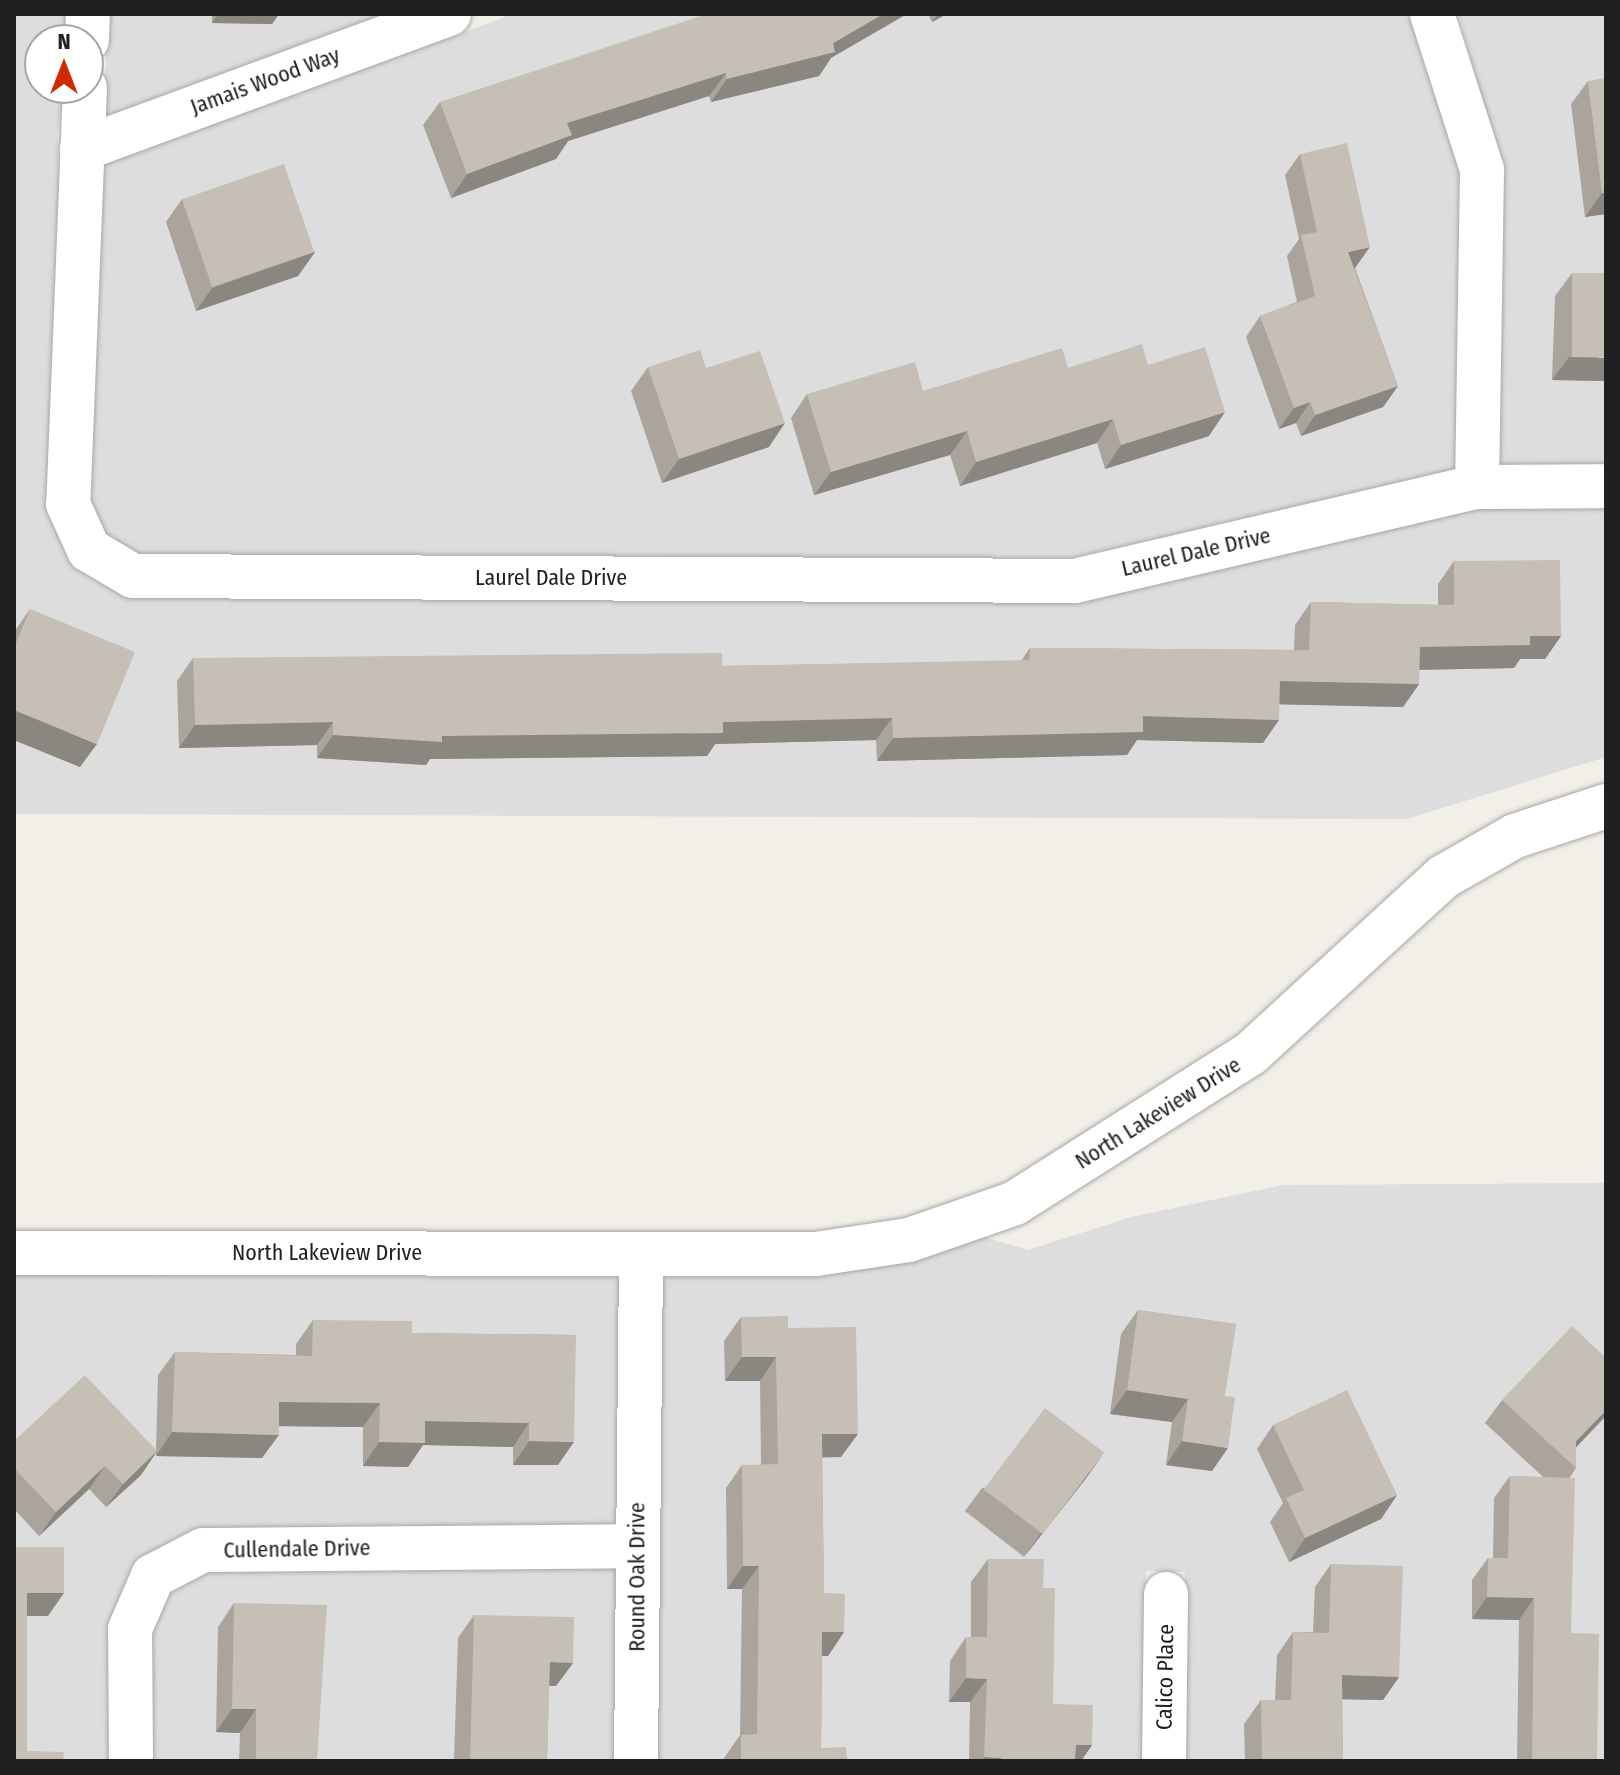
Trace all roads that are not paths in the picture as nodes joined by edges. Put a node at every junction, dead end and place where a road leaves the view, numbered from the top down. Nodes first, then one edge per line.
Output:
1 (449, 14) edge
2 (1432, 14) edge
3 (84, 104) edge
4 (82, 149) junction
5 (1606, 486) edge
6 (1477, 487) junction
7 (1606, 806) edge
8 (14, 1253) edge
9 (641, 1254) junction
10 (637, 1546) junction
11 (1166, 1594) dead end
12 (131, 1761) edge
13 (636, 1761) edge
14 (1164, 1761) edge

1 - 4 street, Jamais Wood Way
2 - 6 street
3 - 4 street, Laurel Dale Drive
4 - 6 street, Laurel Dale Drive
5 - 6 street, Laurel Dale Drive
7 - 9 street, North Lakeview Drive
8 - 9 street, North Lakeview Drive
9 - 10 street, Round Oak Drive
10 - 12 street, Cullendale Drive
10 - 13 street, Round Oak Drive
11 - 14 street, Calico Place

